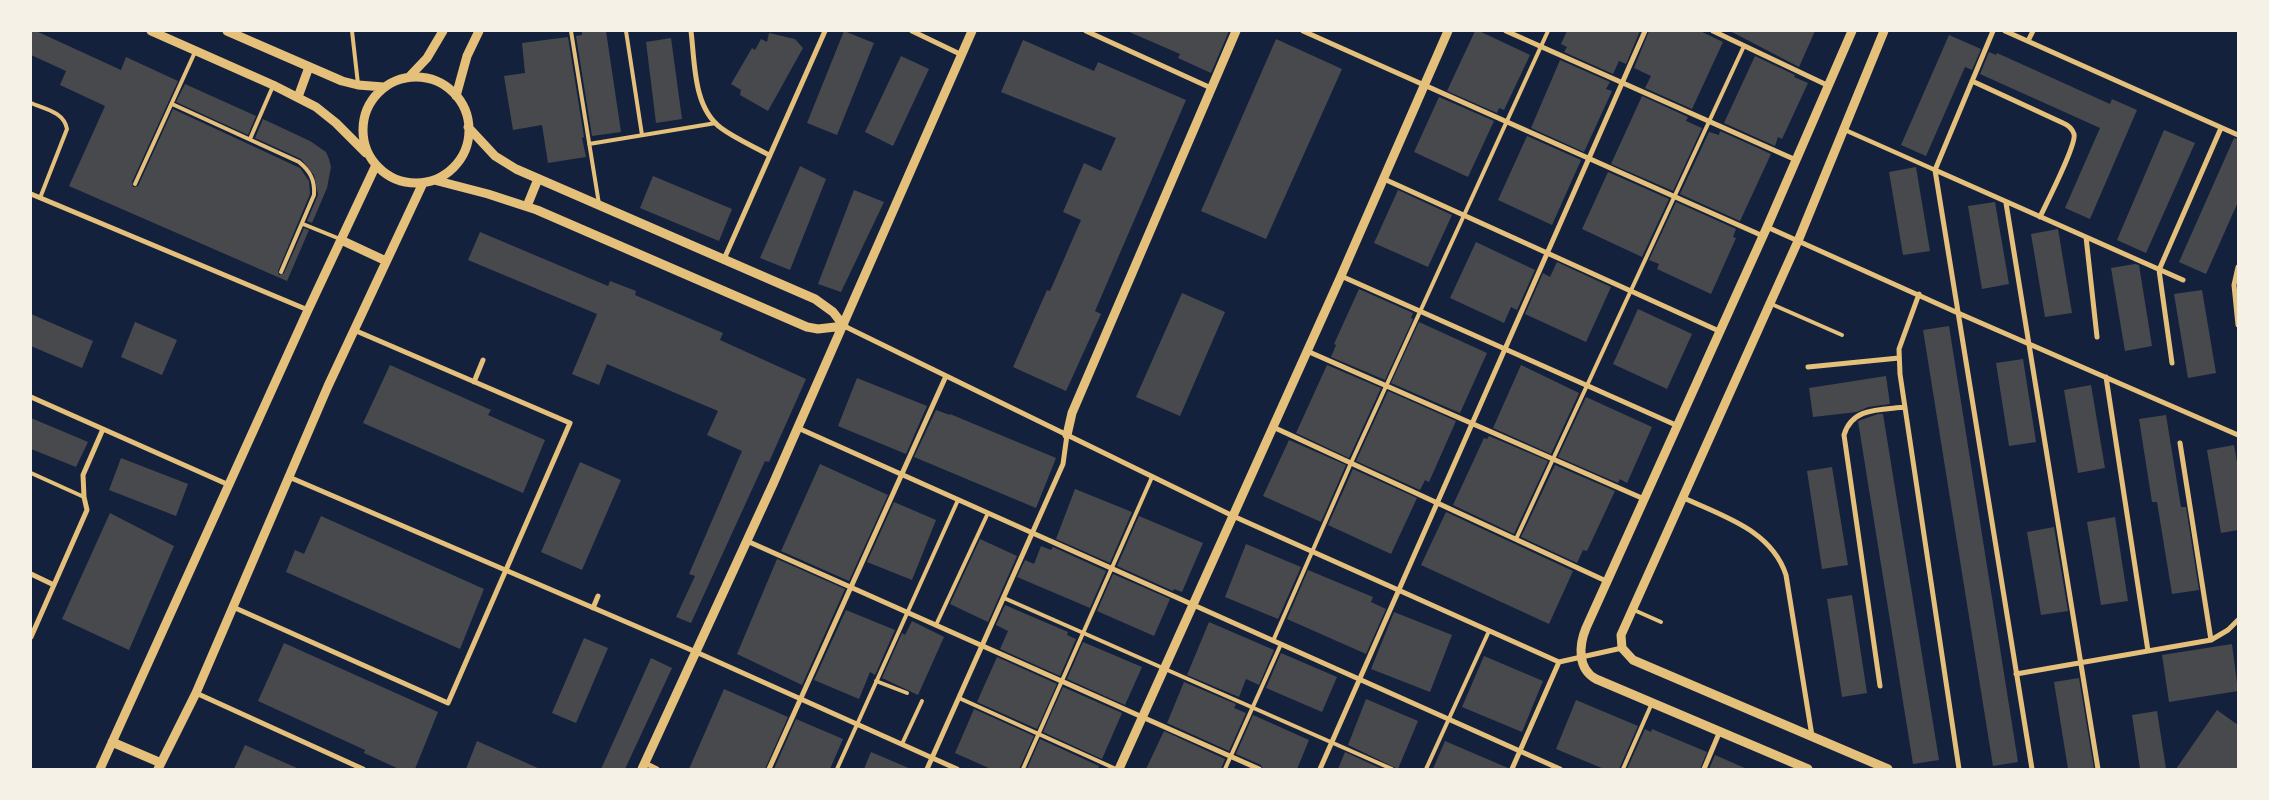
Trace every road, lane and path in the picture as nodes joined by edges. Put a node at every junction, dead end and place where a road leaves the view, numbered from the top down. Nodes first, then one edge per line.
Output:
1 (151, 31) edge
2 (226, 31) edge
3 (352, 31) edge
4 (443, 31) edge
5 (479, 31) edge
6 (571, 31) edge
7 (626, 31) edge
8 (691, 31) edge
9 (825, 31) edge
10 (912, 31) edge
11 (972, 31) edge
12 (1086, 31) edge
13 (1236, 31) edge
14 (1303, 31) edge
15 (1448, 31) edge
16 (1506, 31) edge
17 (1548, 31) edge
18 (1645, 31) edge
19 (1713, 31) edge
20 (1852, 31) edge
21 (1884, 31) edge
22 (1993, 31) edge
23 (2005, 31) edge
24 (2032, 31) edge
25 (2028, 41) junction
26 (1541, 46) junction
27 (1744, 46) junction
28 (196, 51) junction
29 (962, 55) junction
30 (309, 68) junction
31 (409, 77) junction
32 (1972, 81) junction
33 (1622, 82) junction
34 (273, 85) junction
35 (358, 85) junction
36 (1424, 86) junction
37 (1829, 86) junction
38 (384, 87) junction
39 (1211, 88) junction
40 (456, 96) junction
41 (298, 97) junction
42 (31, 102) edge
43 (172, 104) junction
44 (1507, 121) junction
45 (1709, 121) junction
46 (716, 123) junction
47 (468, 127) junction
48 (2221, 128) junction
49 (1845, 130) junction
50 (642, 136) junction
51 (2238, 136) edge
52 (250, 139) junction
53 (589, 144) junction
54 (769, 155) junction
55 (1589, 157) junction
56 (1796, 160) junction
57 (374, 162) junction
58 (1935, 170) junction
59 (538, 179) junction
60 (1384, 179) junction
61 (434, 180) junction
62 (423, 183) junction
63 (135, 184) dead end
64 (31, 194) edge
65 (1674, 196) junction
66 (40, 198) junction
67 (2006, 203) junction
68 (600, 205) junction
69 (527, 206) junction
70 (1464, 215) junction
71 (2040, 217) junction
72 (303, 224) junction
73 (1765, 231) junction
74 (2086, 237) junction
75 (341, 240) junction
76 (1798, 241) junction
77 (1547, 253) junction
78 (724, 258) junction
79 (386, 260) junction
80 (2238, 266) edge
81 (2159, 270) junction
82 (281, 272) dead end
83 (1341, 276) junction
84 (2183, 280) dead end
85 (1631, 290) junction
86 (1919, 294) junction
87 (1769, 303) junction
88 (308, 310) junction
89 (1420, 311) junction
90 (1958, 313) junction
91 (2238, 325) edge
92 (844, 326) junction
93 (354, 330) junction
94 (1719, 331) junction
95 (1842, 335) dead end
96 (2096, 337) dead end
97 (2029, 343) junction
98 (1505, 349) junction
99 (1306, 351) junction
100 (1899, 358) junction
101 (483, 360) dead end
102 (2172, 364) dead end
103 (1808, 367) dead end
104 (946, 376) junction
105 (2106, 377) junction
106 (474, 382) junction
107 (1386, 385) junction
108 (1586, 385) junction
109 (31, 397) edge
110 (1905, 407) junction
111 (1473, 422) junction
112 (1678, 426) junction
113 (1272, 427) junction
114 (798, 428) junction
115 (103, 429) junction
116 (1067, 435) junction
117 (2238, 435) edge
118 (2180, 443) dead end
119 (1553, 458) junction
120 (1351, 463) junction
121 (31, 473) edge
122 (901, 474) junction
123 (289, 476) junction
124 (1152, 477) junction
125 (229, 485) junction
126 (84, 497) junction
127 (1682, 497) junction
128 (1644, 499) junction
129 (958, 500) junction
130 (1437, 502) junction
131 (988, 513) junction
132 (1233, 516) junction
133 (1033, 533) junction
134 (1516, 539) junction
135 (747, 541) junction
136 (1312, 552) junction
137 (1113, 569) junction
138 (506, 570) junction
139 (31, 574) edge
140 (1606, 582) junction
141 (54, 585) junction
142 (850, 587) junction
143 (1398, 590) junction
144 (598, 596) dead end
145 (1004, 598) junction
146 (1193, 605) junction
147 (233, 607) junction
148 (593, 608) junction
149 (1631, 609) junction
150 (907, 612) junction
151 (2238, 620) edge
152 (1662, 622) dead end
153 (936, 625) junction
154 (1489, 631) junction
155 (1084, 634) junction
156 (31, 637) edge
157 (2212, 640) junction
158 (1273, 641) junction
159 (1281, 644) junction
160 (982, 646) junction
161 (1622, 648) junction
162 (2148, 651) junction
163 (696, 652) junction
164 (1581, 657) junction
165 (1560, 662) junction
166 (2081, 662) junction
167 (1164, 669) junction
168 (2016, 674) junction
169 (1360, 679) junction
170 (876, 681) junction
171 (1062, 681) junction
172 (1880, 686) dead end
173 (196, 693) junction
174 (907, 693) dead end
175 (959, 698) junction
176 (800, 699) junction
177 (922, 701) dead end
178 (1652, 703) junction
179 (1252, 708) junction
180 (1143, 717) junction
181 (1448, 719) junction
182 (856, 724) junction
183 (1720, 732) junction
184 (1039, 734) junction
185 (1812, 736) junction
186 (112, 742) junction
187 (1332, 743) junction
188 (902, 744) junction
189 (1520, 751) junction
190 (1231, 756) junction
191 (932, 758) junction
192 (160, 766) edge
193 (643, 766) edge
194 (100, 769) edge
195 (363, 769) edge
196 (657, 769) edge
197 (769, 769) edge
198 (837, 769) edge
199 (927, 769) edge
200 (957, 769) edge
201 (1023, 769) edge
202 (1118, 769) edge
203 (1225, 769) edge
204 (1259, 769) edge
205 (1320, 769) edge
206 (1392, 769) edge
207 (1426, 769) edge
208 (1512, 769) edge
209 (1560, 769) edge
210 (1623, 769) edge
211 (1704, 769) edge
212 (1808, 769) edge
213 (1888, 769) edge
214 (1959, 769) edge
215 (2032, 769) edge
216 (2098, 769) edge

1 - 28 street
2 - 30 street
3 - 35 lane
4 - 31 street
5 - 40 street
6 - 53 lane
7 - 50 lane
8 - 46 street
9 - 54 street
10 - 29 street
11 - 29 street
12 - 39 street
13 - 39 street
14 - 36 street
15 - 36 street
16 - 26 street
17 - 26 lane
18 - 33 street
19 - 27 street
20 - 37 street
21 - 49 street
22 - 32 street
23 - 25 street
24 - 25 street
25 - 48 street
26 - 33 street
26 - 44 lane
27 - 37 street
27 - 45 lane
28 - 34 street
28 - 43 lane
29 - 92 street
30 - 35 street
30 - 41 street
31 - 38 street
31 - 40 street
32 - 58 street
32 - 71 street
33 - 45 street
33 - 55 street
34 - 41 street
34 - 52 lane
35 - 38 street
36 - 44 street
36 - 60 street
37 - 56 street
38 - 57 street
39 - 116 street
40 - 47 street
41 - 57 street
42 - 66 lane
43 - 52 lane
43 - 63 lane
44 - 55 street
44 - 70 lane
45 - 56 street
45 - 65 lane
46 - 50 lane
46 - 54 street
47 - 59 street
47 - 61 street
48 - 51 street
48 - 81 street
49 - 58 street
49 - 76 street
50 - 53 lane
52 - 72 lane
53 - 68 lane
54 - 78 street
55 - 65 street
55 - 77 street
56 - 73 street
57 - 62 street
57 - 75 street
58 - 67 street
58 - 90 street
59 - 68 street
59 - 69 street
60 - 70 street
60 - 83 street
61 - 62 street
61 - 69 street
62 - 79 street
64 - 66 street
65 - 73 street
65 - 85 lane
66 - 88 street
67 - 71 street
67 - 97 street
68 - 78 street
69 - 92 street
70 - 77 street
70 - 89 lane
71 - 74 street
72 - 75 lane
72 - 82 lane
73 - 76 street
73 - 94 street
74 - 81 street
74 - 96 street
75 - 79 street
75 - 88 street
76 - 86 street
76 - 87 street
77 - 85 street
77 - 98 street
78 - 92 street
79 - 93 street
80 - 91 street
81 - 84 street
81 - 102 street
83 - 89 street
83 - 99 street
85 - 94 street
85 - 108 lane
86 - 90 street
86 - 100 street
87 - 95 lane
87 - 127 street
88 - 125 street
89 - 98 street
89 - 107 lane
90 - 97 street
90 - 168 street
92 - 104 street
92 - 114 street
93 - 106 street
93 - 123 street
94 - 112 street
97 - 105 street
97 - 166 street
98 - 108 street
98 - 111 street
99 - 107 street
99 - 113 street
100 - 103 street
100 - 110 street
101 - 106 street
104 - 116 street
104 - 122 street
105 - 117 street
105 - 162 street
106 - 138 street
107 - 111 street
107 - 120 lane
108 - 112 street
108 - 119 lane
109 - 115 street
110 - 172 street
110 - 214 street
111 - 119 street
111 - 130 street
112 - 128 street
113 - 120 street
113 - 132 street
114 - 122 street
114 - 135 street
115 - 125 street
115 - 126 street
116 - 124 street
116 - 133 street
118 - 157 street
119 - 128 street
119 - 134 lane
120 - 130 street
120 - 136 lane
121 - 126 lane
122 - 129 street
122 - 142 street
123 - 138 street
123 - 147 street
124 - 132 street
124 - 137 lane
125 - 186 street
126 - 141 street
127 - 149 street
127 - 185 street
128 - 140 street
129 - 131 street
129 - 150 lane
130 - 134 street
130 - 143 street
131 - 133 street
131 - 153 lane
132 - 136 street
132 - 146 street
133 - 137 street
133 - 145 street
134 - 140 street
135 - 142 street
135 - 163 street
136 - 143 street
136 - 158 lane
137 - 146 street
137 - 155 lane
138 - 147 street
138 - 148 street
139 - 141 street
140 - 164 street
141 - 156 street
142 - 150 street
142 - 176 street
143 - 154 street
143 - 169 street
144 - 148 street
145 - 155 lane
145 - 160 street
146 - 158 street
146 - 167 street
147 - 173 street
148 - 163 street
149 - 152 lane
149 - 161 street
150 - 153 street
150 - 170 lane
151 - 157 street
153 - 160 street
154 - 165 street
154 - 181 lane
155 - 167 lane
155 - 171 lane
157 - 162 street
158 - 159 street
159 - 169 street
159 - 179 lane
160 - 171 street
160 - 175 street
161 - 164 street
161 - 185 street
162 - 166 street
163 - 176 street
163 - 193 street
164 - 165 street
164 - 178 street
165 - 189 street
166 - 168 street
166 - 216 street
167 - 179 lane
167 - 180 street
168 - 215 street
169 - 181 street
169 - 187 street
170 - 174 lane
170 - 182 lane
171 - 180 street
171 - 184 lane
173 - 192 street
173 - 195 street
175 - 184 lane
175 - 191 street
176 - 182 street
176 - 197 street
177 - 188 lane
178 - 183 street
178 - 210 lane
179 - 187 lane
179 - 190 lane
180 - 190 street
180 - 202 street
181 - 189 street
181 - 207 lane
182 - 188 street
182 - 198 lane
183 - 211 street
183 - 212 street
184 - 201 lane
184 - 202 lane
185 - 213 street
186 - 192 street
186 - 194 street
187 - 205 street
187 - 206 lane
188 - 191 street
189 - 208 street
189 - 209 street
190 - 203 lane
190 - 204 street
191 - 199 street
191 - 200 street
193 - 196 street

